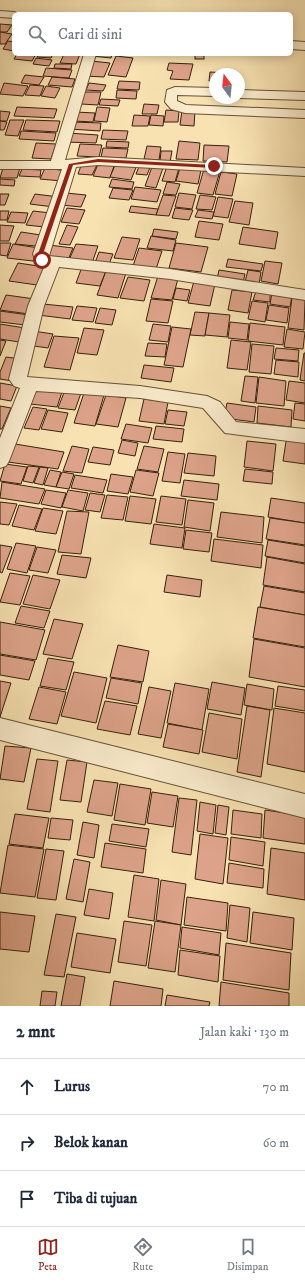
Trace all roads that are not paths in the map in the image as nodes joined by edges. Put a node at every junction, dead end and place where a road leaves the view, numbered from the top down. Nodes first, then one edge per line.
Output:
1 (0, 14) edge
2 (12, 16) edge
3 (0, 21) edge
4 (12, 22) edge
5 (293, 34) edge
6 (305, 35) edge
7 (293, 45) edge
8 (305, 46) edge
9 (90, 56) edge
10 (209, 92) edge
11 (245, 94) edge
12 (305, 96) edge
13 (305, 114) edge
14 (64, 164) junction
15 (0, 165) edge
16 (305, 172) edge
17 (54, 262) junction
18 (305, 294) edge
19 (30, 384) junction
20 (305, 436) edge
21 (0, 461) edge
22 (0, 729) edge
23 (305, 806) edge

1 - 2 street
3 - 4 street
5 - 6 street
7 - 8 street
9 - 14 street
10 - 13 street
11 - 12 street
14 - 15 street
14 - 16 street
14 - 17 street
17 - 18 street
17 - 19 street
19 - 20 street
19 - 21 street
22 - 23 street

